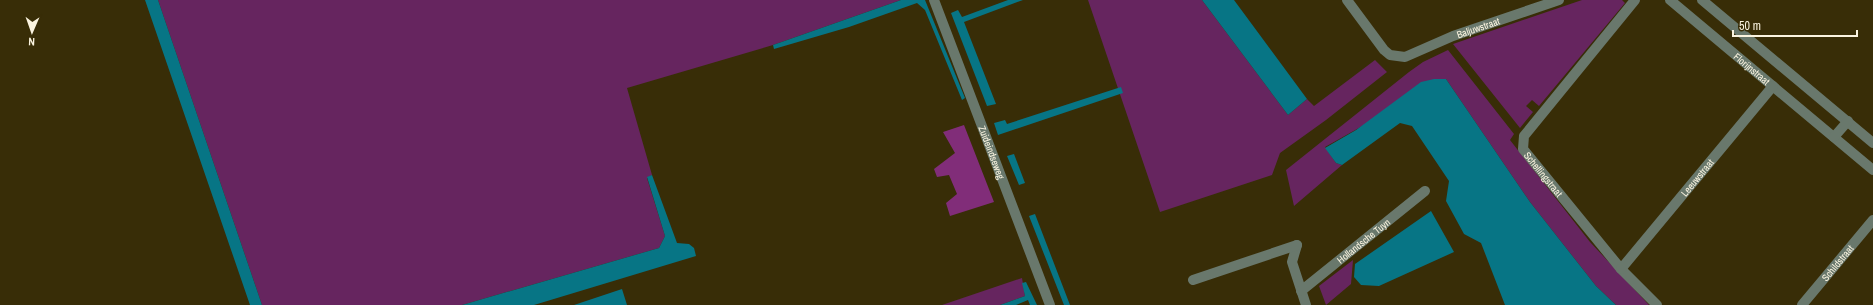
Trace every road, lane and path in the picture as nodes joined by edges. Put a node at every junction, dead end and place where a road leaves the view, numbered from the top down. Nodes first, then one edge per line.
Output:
1 (934, 0) edge
2 (1347, 0) edge
3 (1559, 0) edge
4 (1635, 0) edge
5 (1670, 0) edge
6 (1702, 0) edge
7 (1773, 86) junction
8 (1848, 121) junction
9 (1834, 137) junction
10 (1873, 143) edge
11 (1873, 170) edge
12 (1425, 191) dead end
13 (1873, 220) edge
14 (1621, 269) junction
15 (1194, 280) dead end
16 (1301, 291) junction
17 (1050, 305) edge
18 (1306, 305) edge
19 (1657, 305) edge
20 (1802, 305) edge

1 - 17 street, Zuideindseweg
2 - 3 street, Baljuwstraat
4 - 14 street, Schellingstraat
5 - 7 street, Florijnstraat
6 - 8 street
7 - 9 street, Florijnstraat
7 - 14 street, Leeuwstraat
8 - 9 street
8 - 10 street
9 - 11 street, Florijnstraat
12 - 16 street, Hollandsche Tuyn
13 - 20 street, Schildstraat
14 - 19 street, Schellingstraat
15 - 16 street
16 - 18 street

